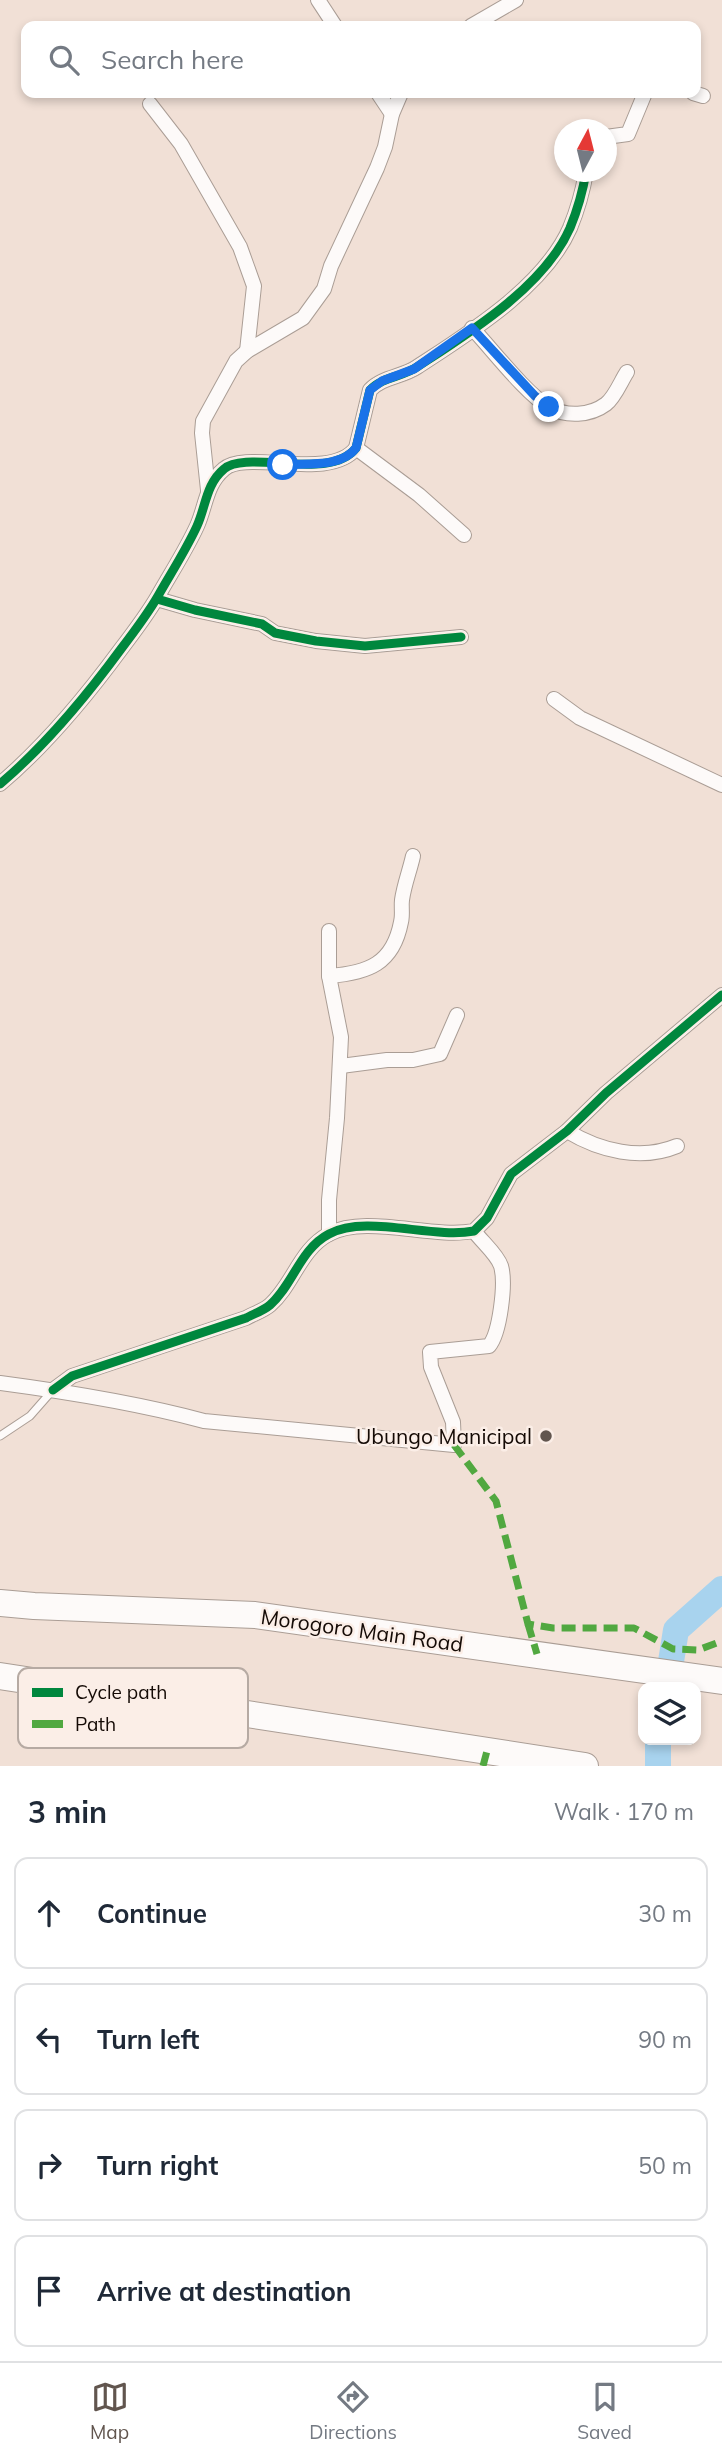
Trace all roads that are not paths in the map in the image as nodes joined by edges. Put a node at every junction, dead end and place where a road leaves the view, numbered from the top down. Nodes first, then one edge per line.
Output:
1 (318, 0) edge
2 (516, 0) edge
3 (332, 21) edge
4 (480, 21) edge
5 (381, 98) edge
6 (399, 98) edge
7 (643, 98) edge
8 (150, 104) dead end
9 (392, 114) junction
10 (617, 136) edge
11 (583, 182) edge
12 (472, 328) junction
13 (247, 351) junction
14 (627, 372) dead end
15 (356, 448) junction
16 (208, 491) junction
17 (464, 535) dead end
18 (156, 599) junction
19 (461, 637) dead end
20 (554, 699) dead end
21 (0, 784) edge
22 (722, 785) edge
23 (414, 856) dead end
24 (329, 930) dead end
25 (329, 976) junction
26 (721, 998) edge
27 (457, 1015) dead end
28 (341, 1066) junction
29 (567, 1131) junction
30 (677, 1146) dead end
31 (474, 1231) junction
32 (329, 1234) junction
33 (0, 1382) edge
34 (53, 1390) junction
35 (0, 1436) edge
36 (0, 1603) edge
37 (0, 1676) edge
38 (18, 1679) edge
39 (722, 1681) edge
40 (248, 1714) edge
41 (585, 1766) edge

1 - 3 street
2 - 4 street
5 - 9 street
6 - 9 street
7 - 10 street
8 - 13 street
9 - 13 street
11 - 12 street
12 - 14 street
12 - 15 street
13 - 16 street
15 - 16 street
15 - 17 street
16 - 18 street
18 - 19 street
18 - 21 street
20 - 22 street
23 - 25 street
24 - 25 street
25 - 28 street
26 - 29 street
27 - 28 street
28 - 32 street
29 - 30 street
29 - 31 street
31 - 32 street
31 - 34 street
32 - 34 street
33 - 34 street
34 - 35 lane
36 - 39 highway, Morogoro Main Road
37 - 38 highway
40 - 41 highway

